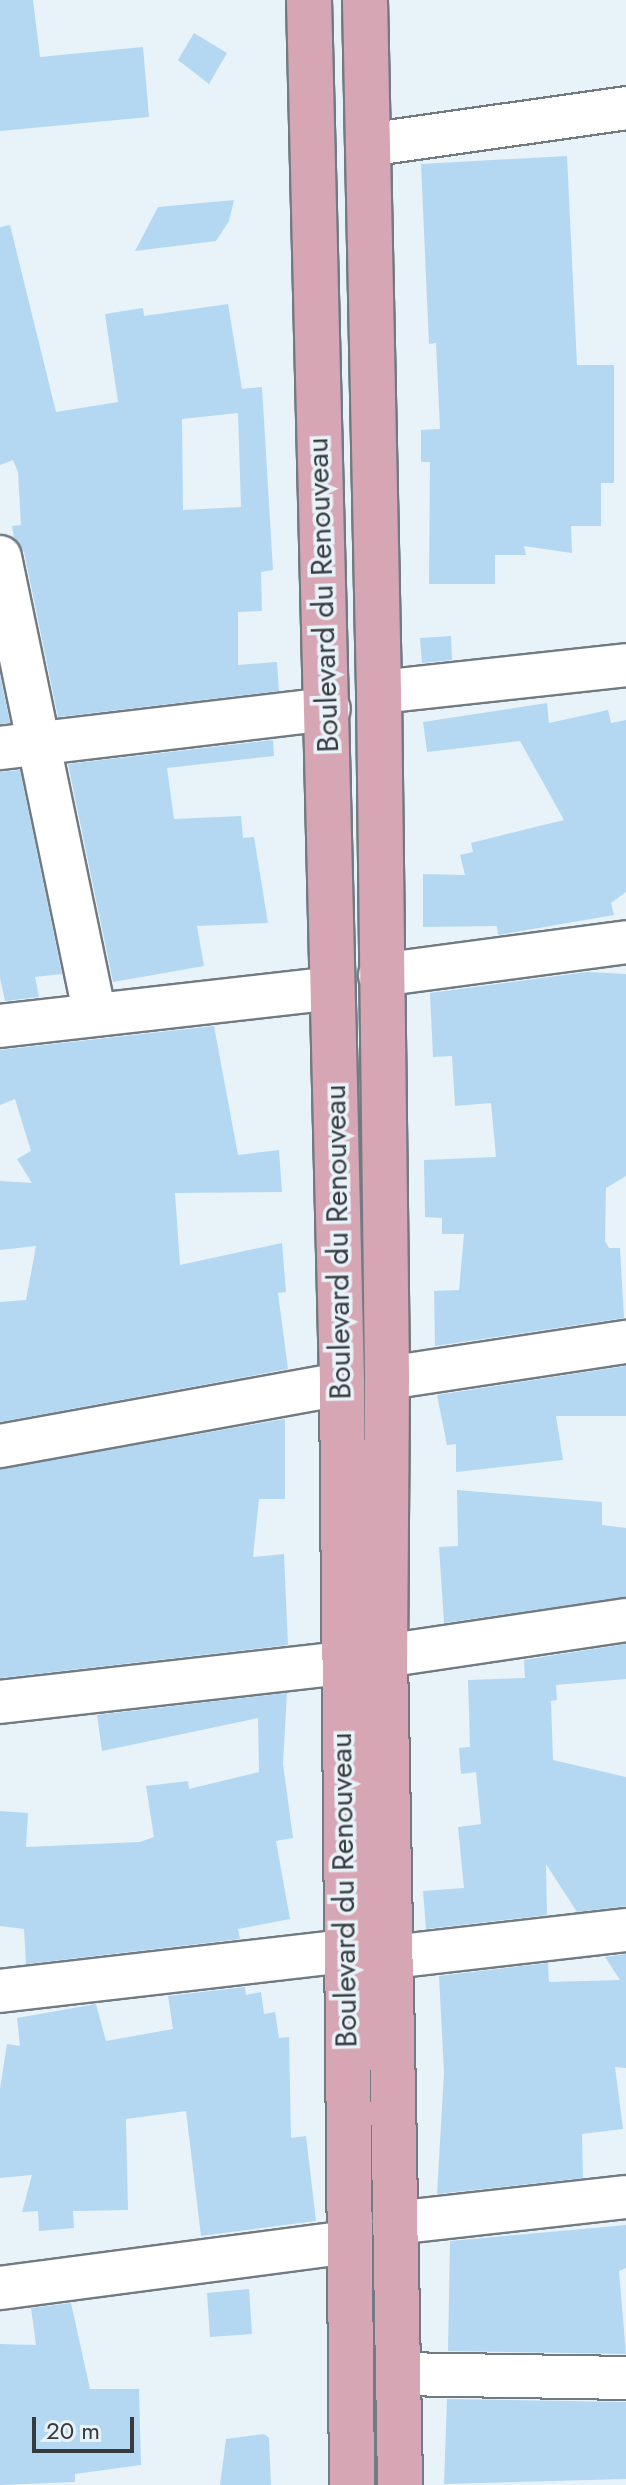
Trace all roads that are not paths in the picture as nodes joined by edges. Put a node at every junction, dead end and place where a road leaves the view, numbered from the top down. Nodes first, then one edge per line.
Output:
1 (309, 0) edge
2 (365, 0) edge
3 (626, 108) edge
4 (367, 145) junction
5 (0, 557) edge
6 (626, 665) edge
7 (379, 692) junction
8 (329, 709) junction
9 (42, 743) junction
10 (0, 748) edge
11 (626, 942) edge
12 (380, 975) junction
13 (332, 988) junction
14 (95, 1014) junction
15 (0, 1026) edge
16 (626, 1342) edge
17 (387, 1378) junction
18 (342, 1384) junction
19 (0, 1446) edge
20 (626, 1620) edge
21 (385, 1656) junction
22 (342, 1663) junction
23 (0, 1702) edge
24 (626, 1930) edge
25 (345, 1951) junction
26 (392, 1957) junction
27 (0, 1991) edge
28 (626, 2197) edge
29 (394, 2223) junction
30 (348, 2242) junction
31 (0, 2288) edge
32 (398, 2374) junction
33 (626, 2378) edge
34 (352, 2485) edge
35 (400, 2485) edge

1 - 8 main road, Boulevard du Renouveau
2 - 4 main road, Boulevard du Renouveau
3 - 4 street
4 - 7 main road, Boulevard du Renouveau
5 - 9 street
6 - 7 street
7 - 12 main road, Boulevard du Renouveau
8 - 9 street
8 - 13 main road, Boulevard du Renouveau
9 - 10 street
9 - 14 street
11 - 12 street
12 - 17 main road, Boulevard du Renouveau
13 - 14 street
13 - 18 main road, Boulevard du Renouveau
14 - 15 street
16 - 17 street
17 - 21 main road, Boulevard du Renouveau
18 - 19 street
18 - 22 main road, Boulevard du Renouveau
20 - 21 street
21 - 26 main road, Boulevard du Renouveau
22 - 23 street
22 - 25 main road, Boulevard du Renouveau
24 - 26 street
25 - 27 street
25 - 30 main road, Boulevard du Renouveau
26 - 29 main road, Boulevard du Renouveau
28 - 29 street
29 - 32 main road, Boulevard du Renouveau
30 - 31 street
30 - 34 main road, Boulevard du Renouveau
32 - 33 street
32 - 35 main road, Boulevard du Renouveau

